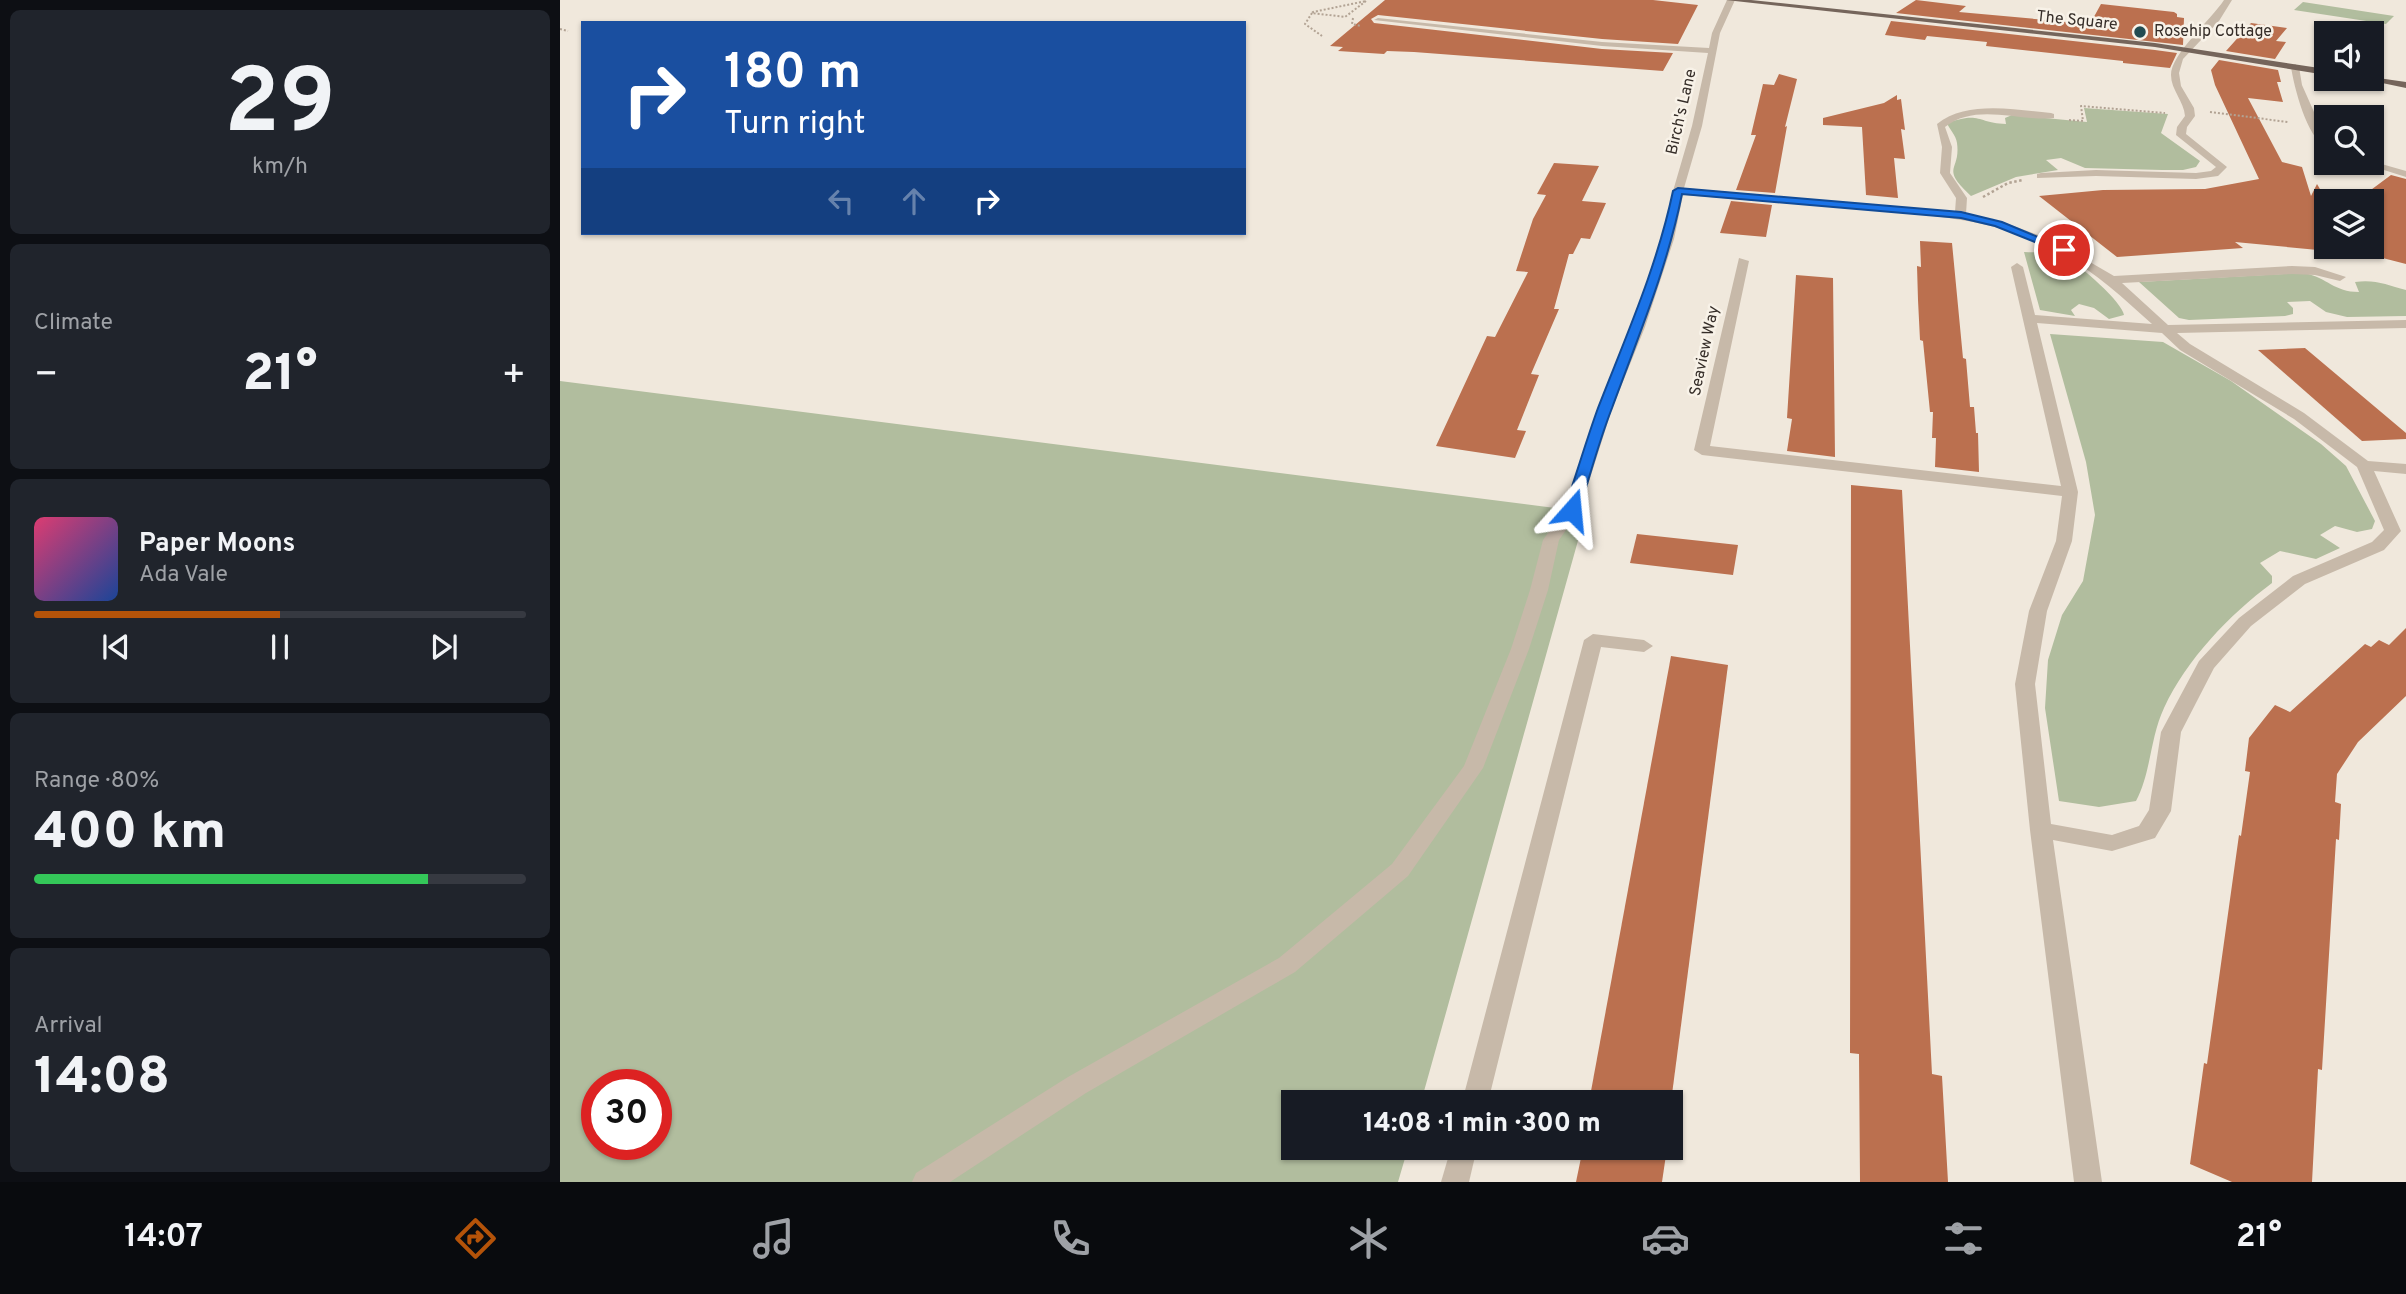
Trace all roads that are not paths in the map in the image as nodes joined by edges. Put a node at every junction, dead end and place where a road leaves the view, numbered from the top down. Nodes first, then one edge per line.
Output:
1 (1731, 0) edge
2 (2228, 0) edge
3 (1378, 20) dead end
4 (2188, 50) junction
5 (1712, 51) junction
6 (2295, 67) junction
7 (2314, 70) edge
8 (2384, 82) edge
9 (2406, 85) edge
10 (2051, 116) road end
11 (2314, 125) edge
12 (2384, 168) edge
13 (2406, 174) edge
14 (2041, 176) road end
15 (1678, 191) junction
16 (1961, 215) junction
17 (1743, 261) dead end
18 (2017, 267) dead end
19 (2340, 277) dead end
20 (2111, 280) junction
21 (2028, 318) junction
22 (2406, 324) edge
23 (2162, 329) junction
24 (2364, 465) junction
25 (2406, 468) edge
26 (2070, 492) junction
27 (1644, 646) dead end
28 (2041, 830) junction
29 (1478, 1090) edge
30 (1461, 1160) edge
31 (926, 1182) edge
32 (1455, 1182) edge
33 (2088, 1182) edge

1 - 4 main road, The Square
1 - 5 street, Birch's Lane
2 - 4 street
3 - 5 street
4 - 6 main road, The Square
4 - 14 street
5 - 15 street, Birch's Lane
6 - 7 main road, The Square
6 - 11 street
8 - 9 main road
10 - 16 street
12 - 13 street
15 - 16 street
15 - 31 street, Birch's Lane
16 - 20 street
17 - 26 street, Seaview Way
18 - 21 street
19 - 20 street
20 - 23 street
21 - 23 street
21 - 26 street
22 - 23 street
23 - 24 street
24 - 25 street
24 - 28 street
26 - 28 street
27 - 29 street
28 - 33 street
30 - 32 street

